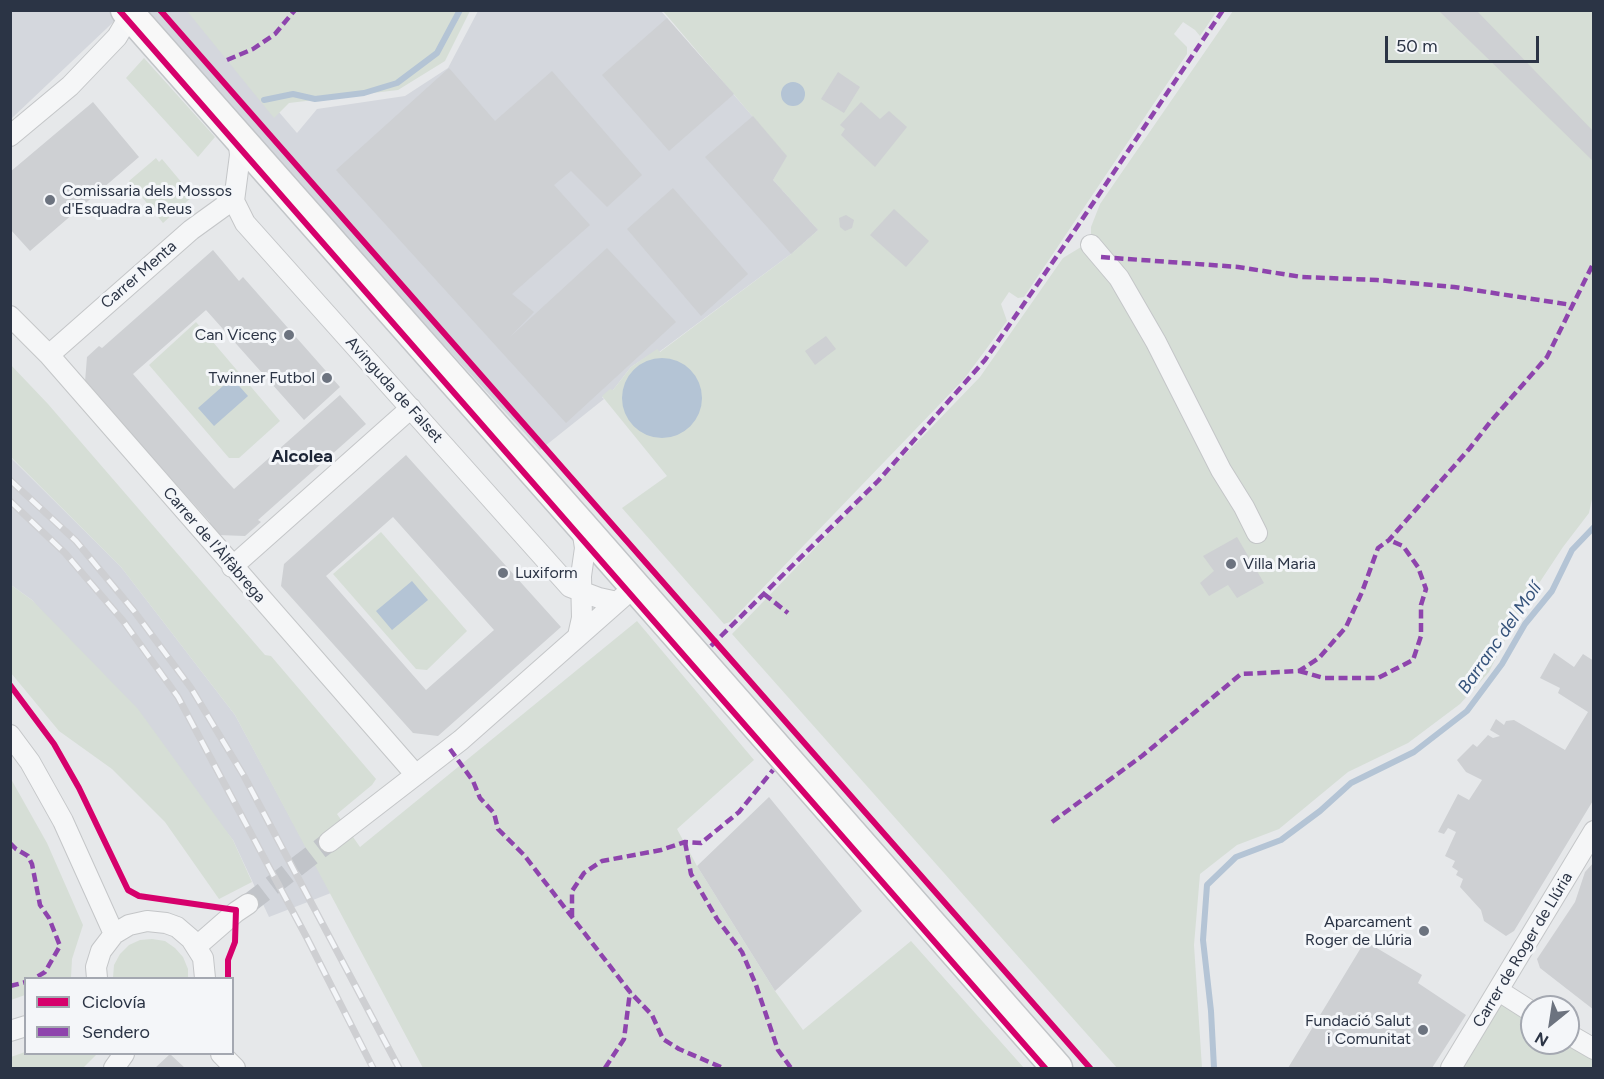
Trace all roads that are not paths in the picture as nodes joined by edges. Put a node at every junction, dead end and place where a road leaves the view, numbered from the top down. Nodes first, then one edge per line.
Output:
1 (136, 12) edge
2 (10, 136) edge
3 (238, 136) junction
4 (234, 201) junction
5 (1091, 245) dead end
6 (10, 316) edge
7 (49, 355) junction
8 (411, 408) junction
9 (581, 525) junction
10 (1257, 533) dead end
11 (232, 567) junction
12 (582, 592) junction
13 (626, 594) junction
14 (579, 636) junction
15 (10, 735) edge
16 (416, 775) junction
17 (1593, 831) edge
18 (329, 842) tunnel mouth
19 (248, 904) tunnel mouth
20 (114, 934) junction
21 (197, 946) junction
22 (97, 977) edge
23 (205, 977) edge
24 (1499, 991) junction
25 (1520, 1004) edge
26 (1580, 1041) edge
27 (1593, 1049) edge
28 (123, 1055) edge
29 (223, 1055) edge
30 (114, 1068) edge
31 (235, 1068) edge
32 (1057, 1068) edge
33 (1081, 1068) edge
34 (1451, 1068) edge

1 - 2 street
1 - 3 main road
1 - 33 main road
3 - 4 street
3 - 9 main road
4 - 7 street, Carrer Menta
4 - 8 street, Avinguda de Falset
5 - 10 street
6 - 7 street, Carrer de l'Àlfàbrega
7 - 11 street, Carrer de l'Àlfàbrega
8 - 11 street
8 - 12 street, Avinguda de Falset
9 - 12 street
9 - 13 main road
11 - 16 street, Carrer de l'Àlfàbrega
12 - 13 street, Avinguda de Falset
12 - 14 street
13 - 14 street
13 - 32 main road
14 - 16 street
15 - 20 street
16 - 18 street
17 - 24 street, Carrer de Roger de Llúria
19 - 21 street
20 - 21 street
20 - 22 street
21 - 23 street
24 - 25 street
24 - 34 street, Carrer de Roger de Llúria
26 - 27 street
28 - 30 street
29 - 31 street

